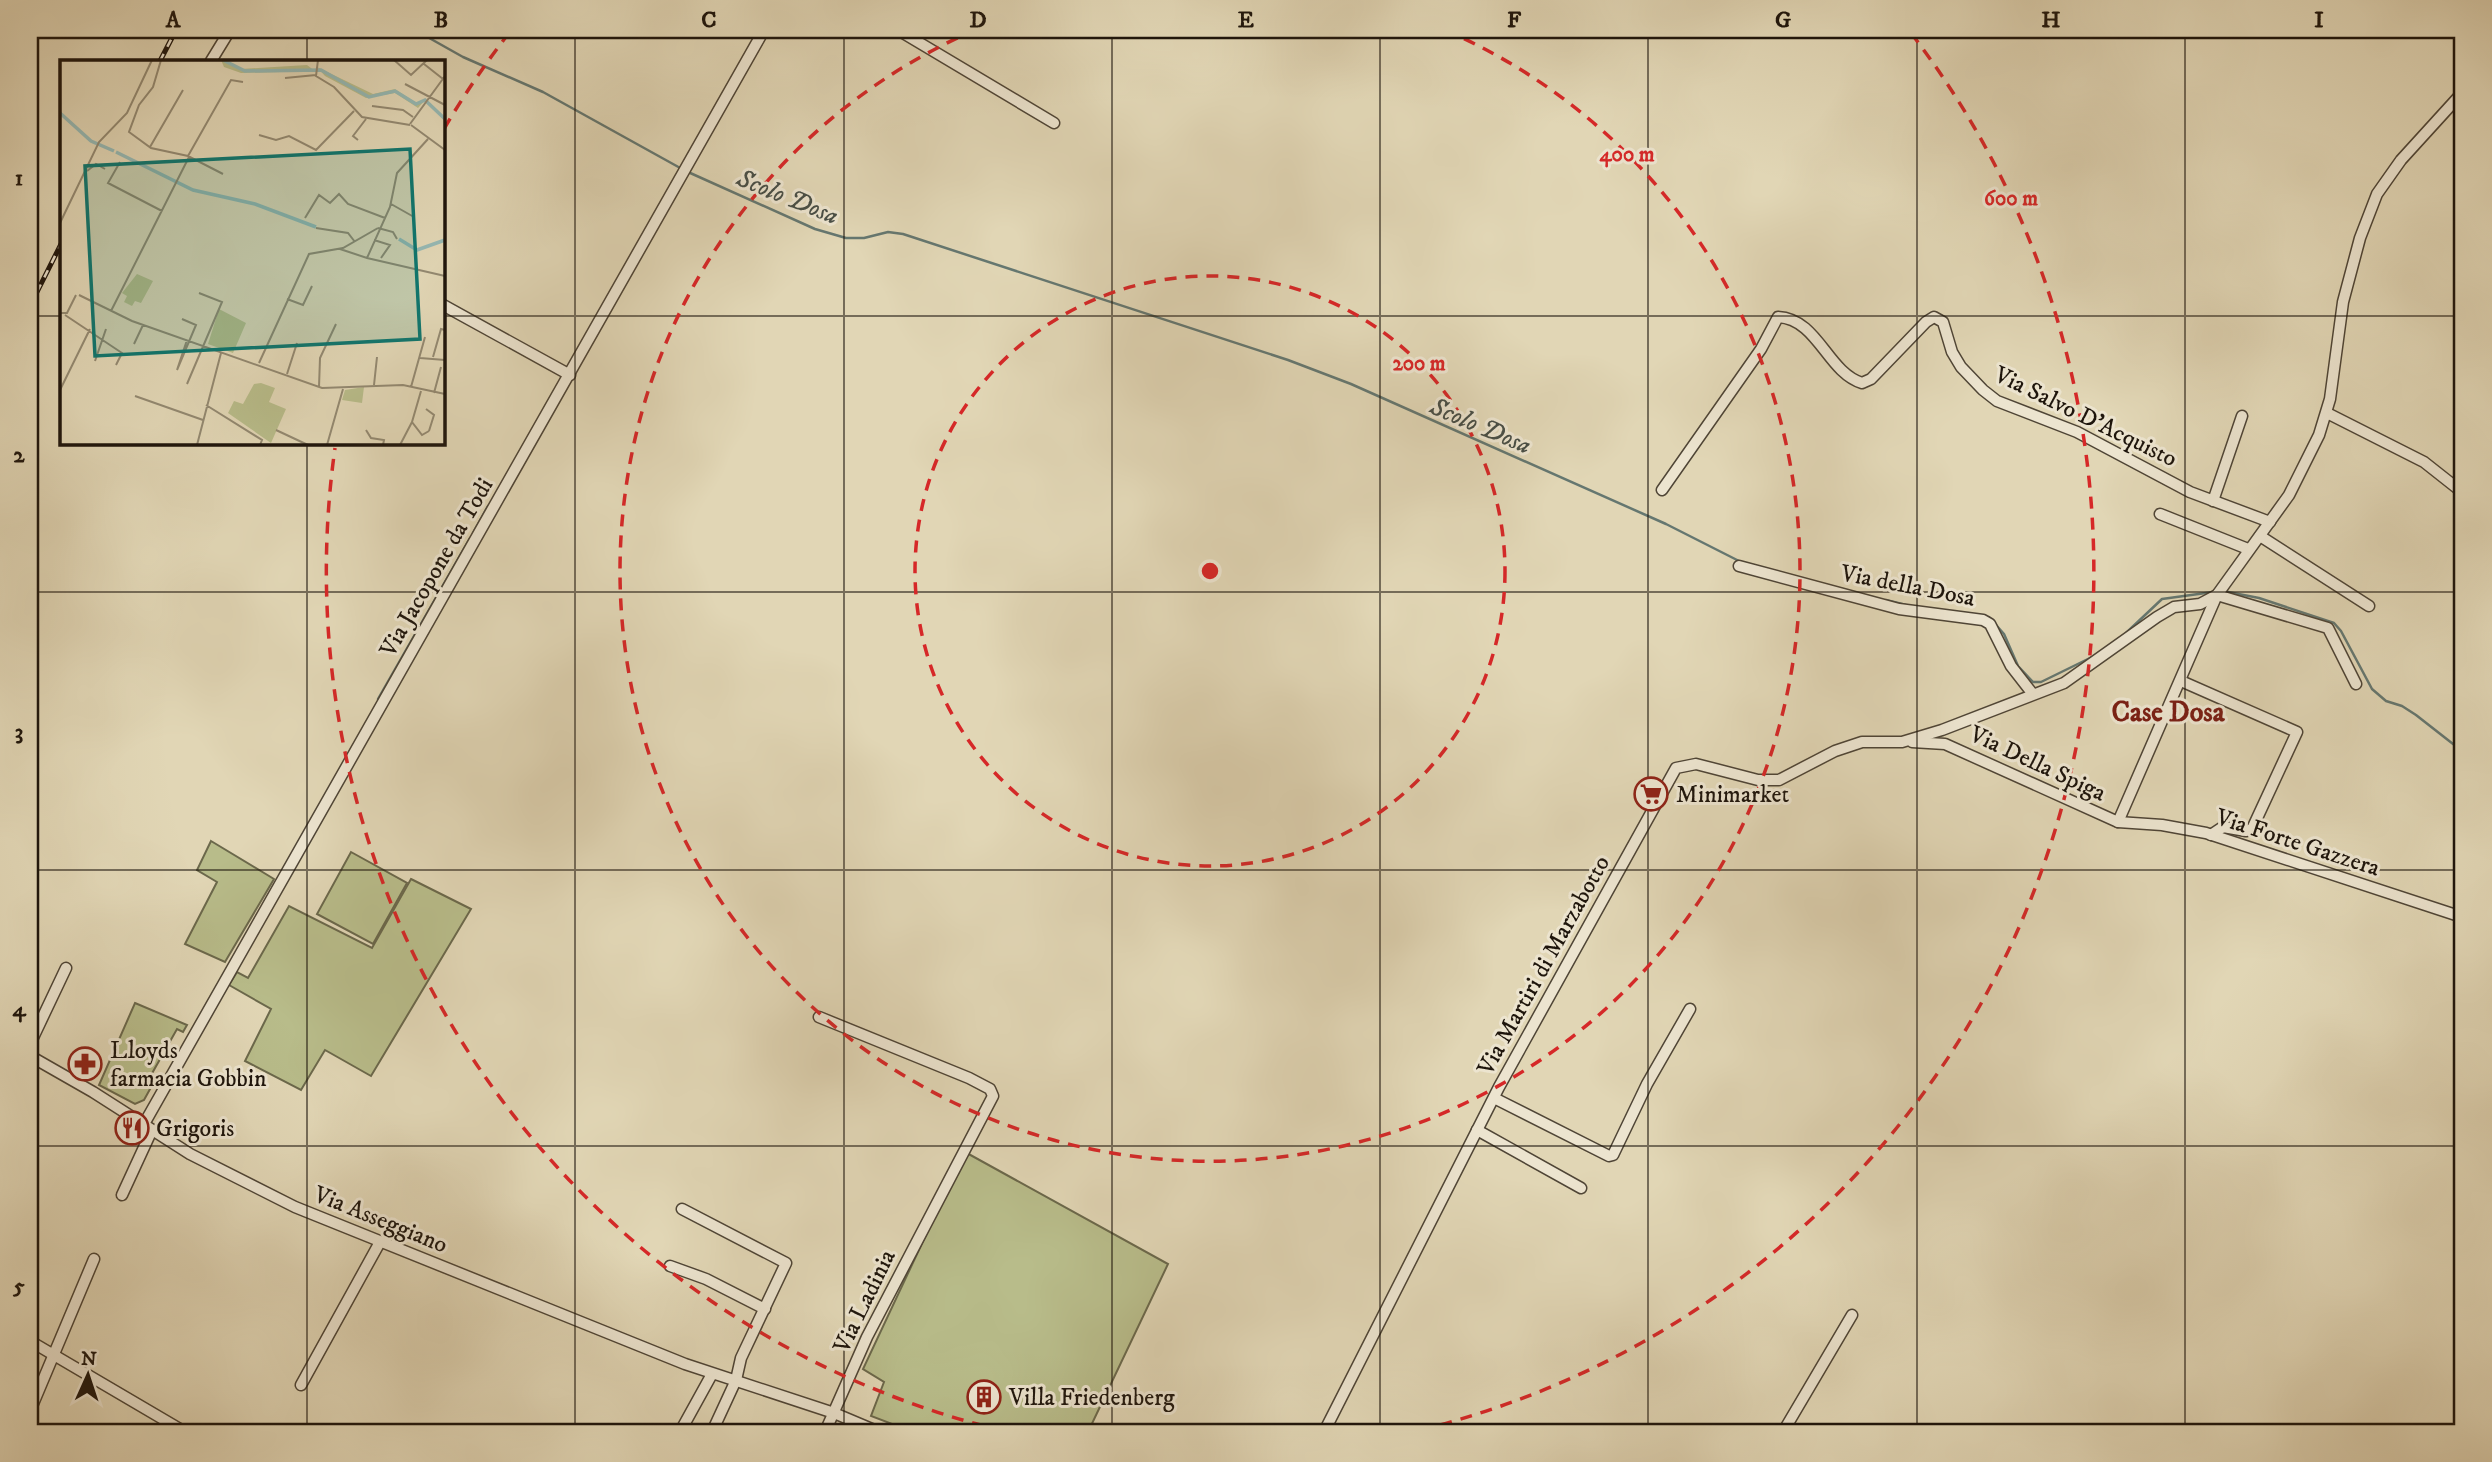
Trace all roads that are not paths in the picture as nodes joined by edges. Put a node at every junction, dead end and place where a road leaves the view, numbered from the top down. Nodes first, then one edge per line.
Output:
1 (230, 30) edge
2 (764, 30) edge
3 (898, 30) edge
4 (212, 60) edge
5 (2462, 93) edge
6 (1054, 123) dead end
7 (444, 306) edge
8 (570, 375) junction
9 (2328, 413) junction
10 (2242, 416) dead end
11 (1662, 490) dead end
12 (2462, 492) edge
13 (2213, 501) junction
14 (2160, 514) dead end
15 (2270, 522) junction
16 (2260, 536) junction
17 (2248, 549) junction
18 (1739, 566) dead end
19 (2217, 595) junction
20 (2200, 604) junction
21 (2369, 606) dead end
22 (2208, 618) junction
23 (2181, 681) junction
24 (2356, 684) dead end
25 (2032, 693) junction
26 (1942, 730) junction
27 (1902, 742) junction
28 (1938, 742) junction
29 (2118, 822) junction
30 (2211, 835) junction
31 (2462, 917) edge
32 (66, 968) dead end
33 (1690, 1009) dead end
34 (819, 1017) dead end
35 (30, 1044) edge
36 (30, 1056) edge
37 (1494, 1098) junction
38 (148, 1127) junction
39 (1477, 1130) junction
40 (1581, 1188) dead end
41 (122, 1195) dead end
42 (682, 1209) dead end
43 (380, 1242) junction
44 (94, 1259) dead end
45 (670, 1266) dead end
46 (765, 1309) junction
47 (1852, 1315) dead end
48 (30, 1341) edge
49 (54, 1355) junction
50 (712, 1374) junction
51 (736, 1380) junction
52 (301, 1385) dead end
53 (30, 1411) edge
54 (834, 1413) junction
55 (185, 1432) edge
56 (680, 1432) edge
57 (712, 1432) edge
58 (825, 1432) edge
59 (879, 1432) edge
60 (1324, 1432) edge
61 (1783, 1432) edge

1 - 4 street
2 - 8 street, Via Jacopone da Todi
3 - 6 street
5 - 9 street
7 - 8 street
8 - 38 street, Via Jacopone da Todi
9 - 12 street
9 - 15 street
10 - 13 street
11 - 13 street, Via Salvo D'Acquisto
13 - 15 street, Via Salvo D'Acquisto
14 - 17 street
15 - 16 street
16 - 17 street
16 - 21 street
17 - 19 street
18 - 25 street, Via della Dosa
19 - 20 street, Via Martiri di Marzabotto
19 - 22 street, Via Della Spiga
19 - 24 street
20 - 22 street
20 - 25 street, Via Martiri di Marzabotto
22 - 23 street, Via Della Spiga
23 - 29 street, Via Della Spiga
23 - 30 street
25 - 26 street, Via Martiri di Marzabotto
26 - 27 street, Via Martiri di Marzabotto
26 - 28 street
27 - 28 street, Via Della Spiga
27 - 37 street, Via Martiri di Marzabotto
28 - 29 street, Via Della Spiga
29 - 30 street, Via Forte Gazzera
30 - 31 street, Via Forte Gazzera
32 - 35 street
33 - 37 street
34 - 54 street, Via Ladinia
36 - 38 street, Via Asseggiano
37 - 39 street, Via Martiri di Marzabotto
38 - 41 street, Via Jacopone da Todi
38 - 43 street, Via Asseggiano
39 - 40 street
39 - 60 street, Via Martiri di Marzabotto
42 - 46 street
43 - 50 street, Via Asseggiano
43 - 52 street
44 - 49 street
45 - 46 street
46 - 51 street
47 - 61 street
48 - 49 street
49 - 53 street
49 - 55 street
50 - 51 street, Via Asseggiano
50 - 56 street
51 - 54 street, Via Asseggiano
51 - 57 street
54 - 58 street, Via Ladinia
54 - 59 street, Via Asseggiano

